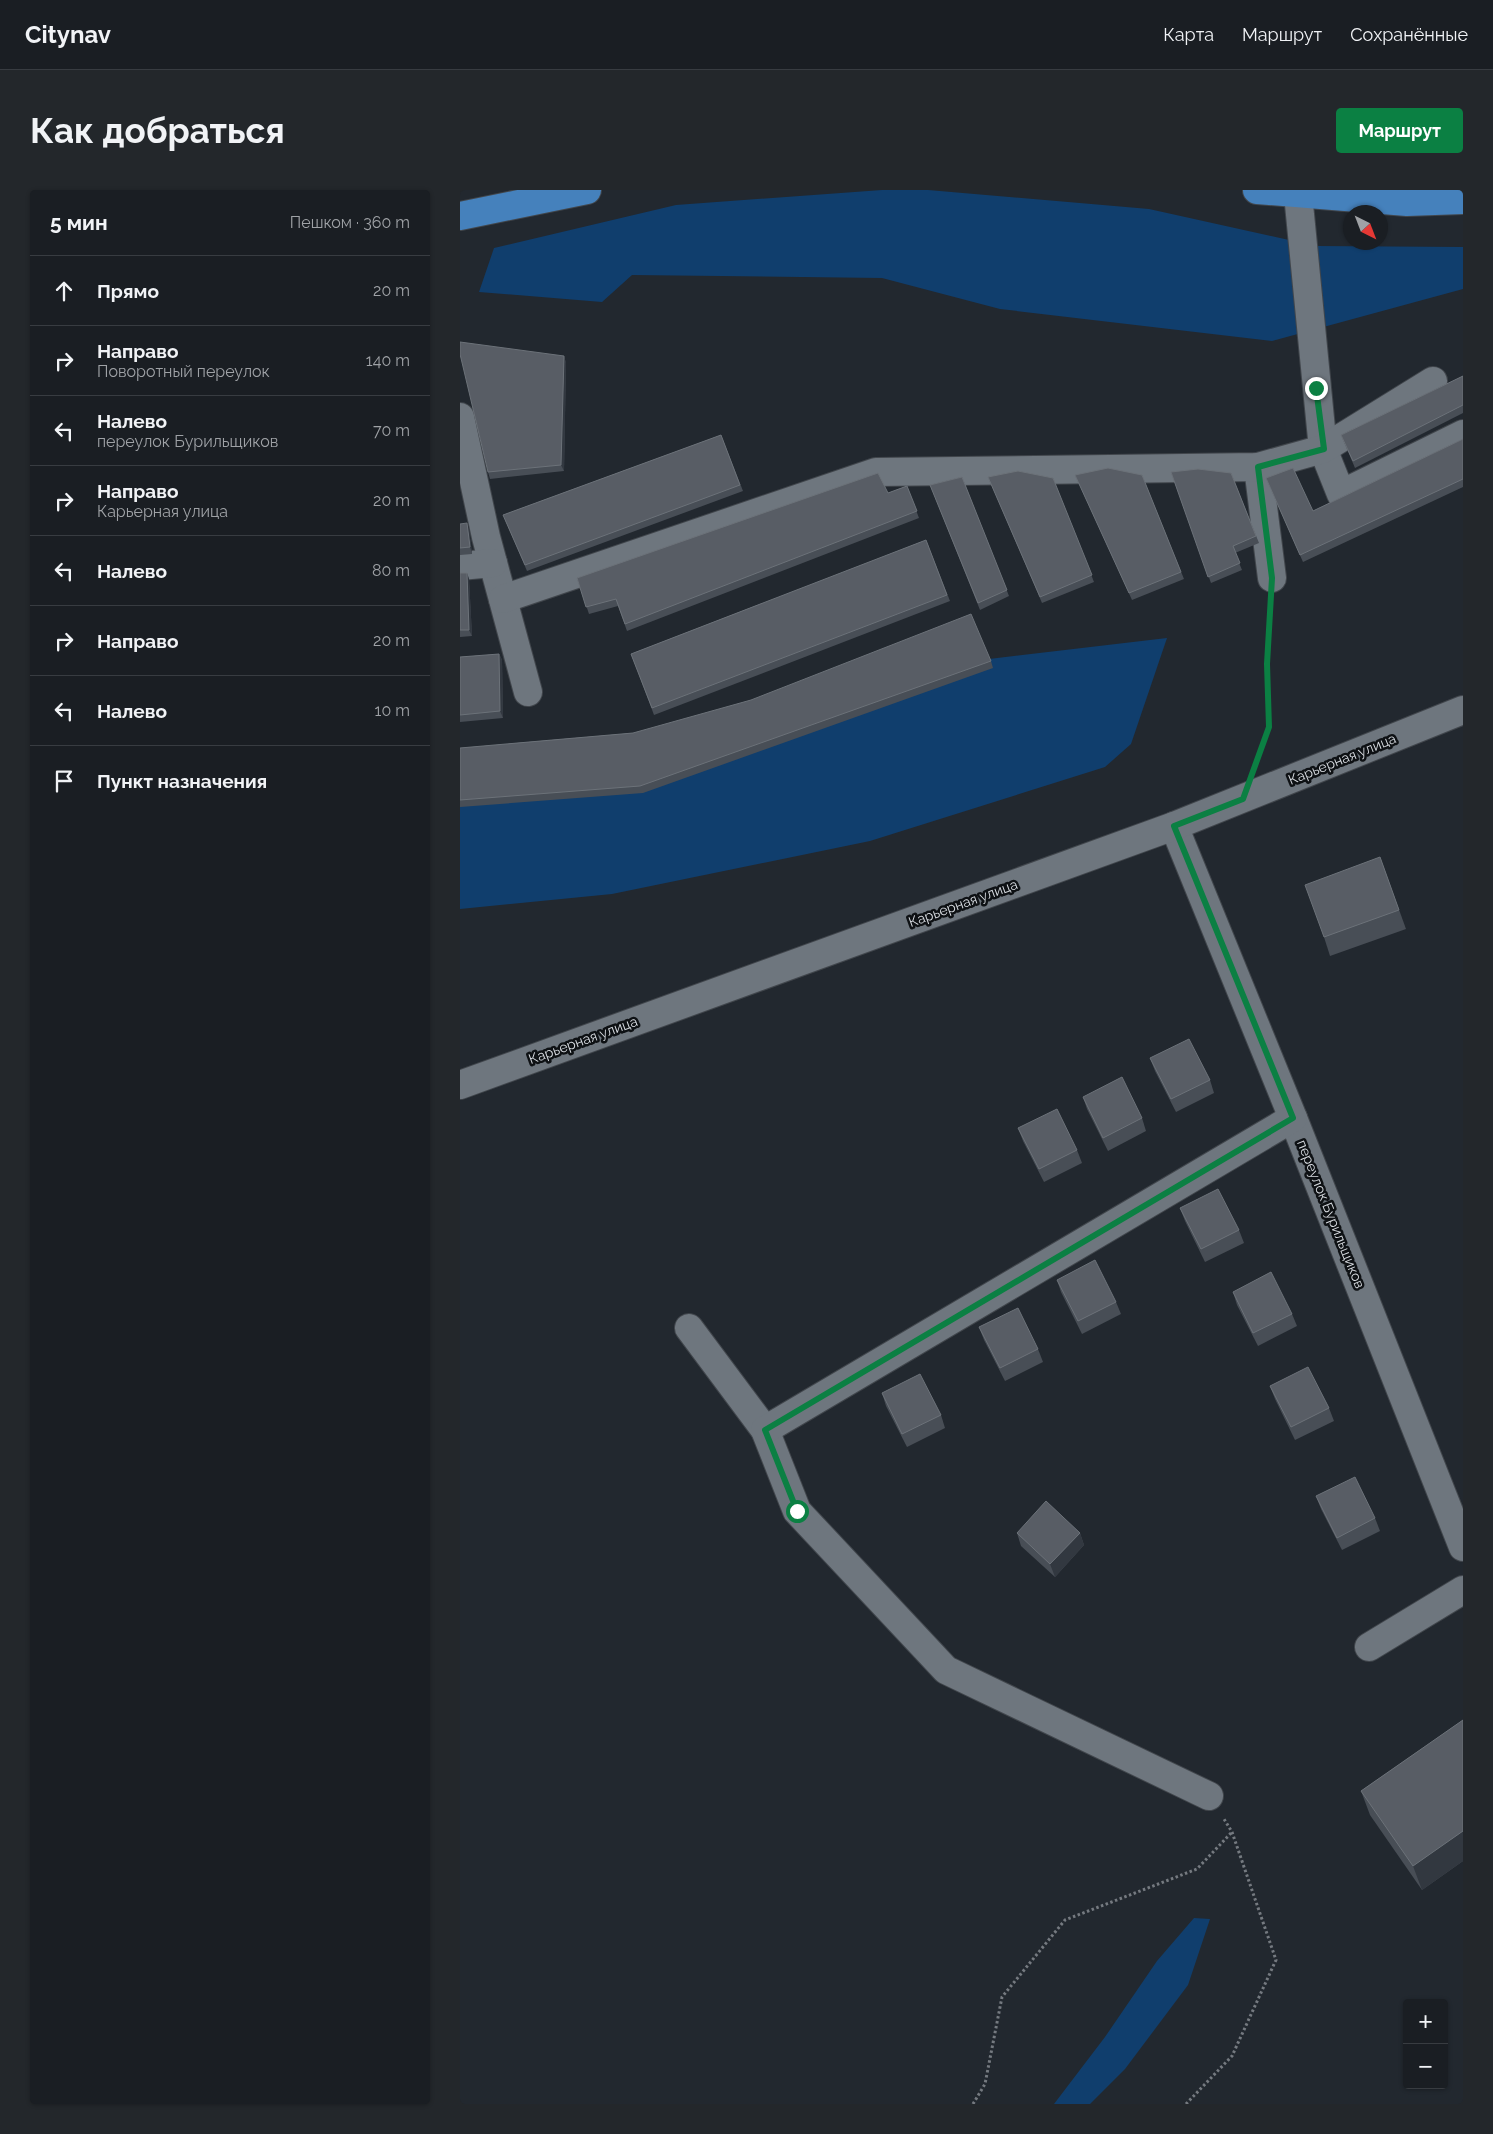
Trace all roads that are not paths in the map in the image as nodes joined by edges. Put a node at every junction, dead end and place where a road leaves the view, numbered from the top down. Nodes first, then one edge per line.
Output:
1 (587, 190) edge
2 (1257, 190) edge
3 (1298, 194) junction
4 (1463, 200) edge
5 (460, 216) edge
6 (1433, 381) dead end
7 (460, 417) edge
8 (1463, 434) edge
9 (1324, 449) junction
10 (1258, 467) junction
11 (467, 477) edge
12 (493, 563) junction
13 (460, 566) edge
14 (1272, 578) road end
15 (503, 599) junction
16 (528, 692) dead end
17 (1463, 710) edge
18 (1174, 826) junction
19 (460, 1085) edge
20 (1293, 1118) junction
21 (689, 1328) dead end
22 (765, 1430) junction
23 (1463, 1547) edge
24 (1463, 1590) edge
25 (1369, 1647) dead end
26 (1209, 1796) dead end

1 - 5 main road
2 - 3 main road
3 - 4 main road
3 - 9 street
6 - 9 street
7 - 11 street
8 - 9 street
9 - 10 street
10 - 14 street
10 - 15 street
11 - 12 street
12 - 13 street
12 - 15 street
15 - 16 street
17 - 18 street, Карьерная улица
18 - 19 street, Карьерная улица
18 - 20 street, переулок Бурильщиков
20 - 22 street
20 - 23 street, переулок Бурильщиков
21 - 22 street
22 - 26 street
24 - 25 street

